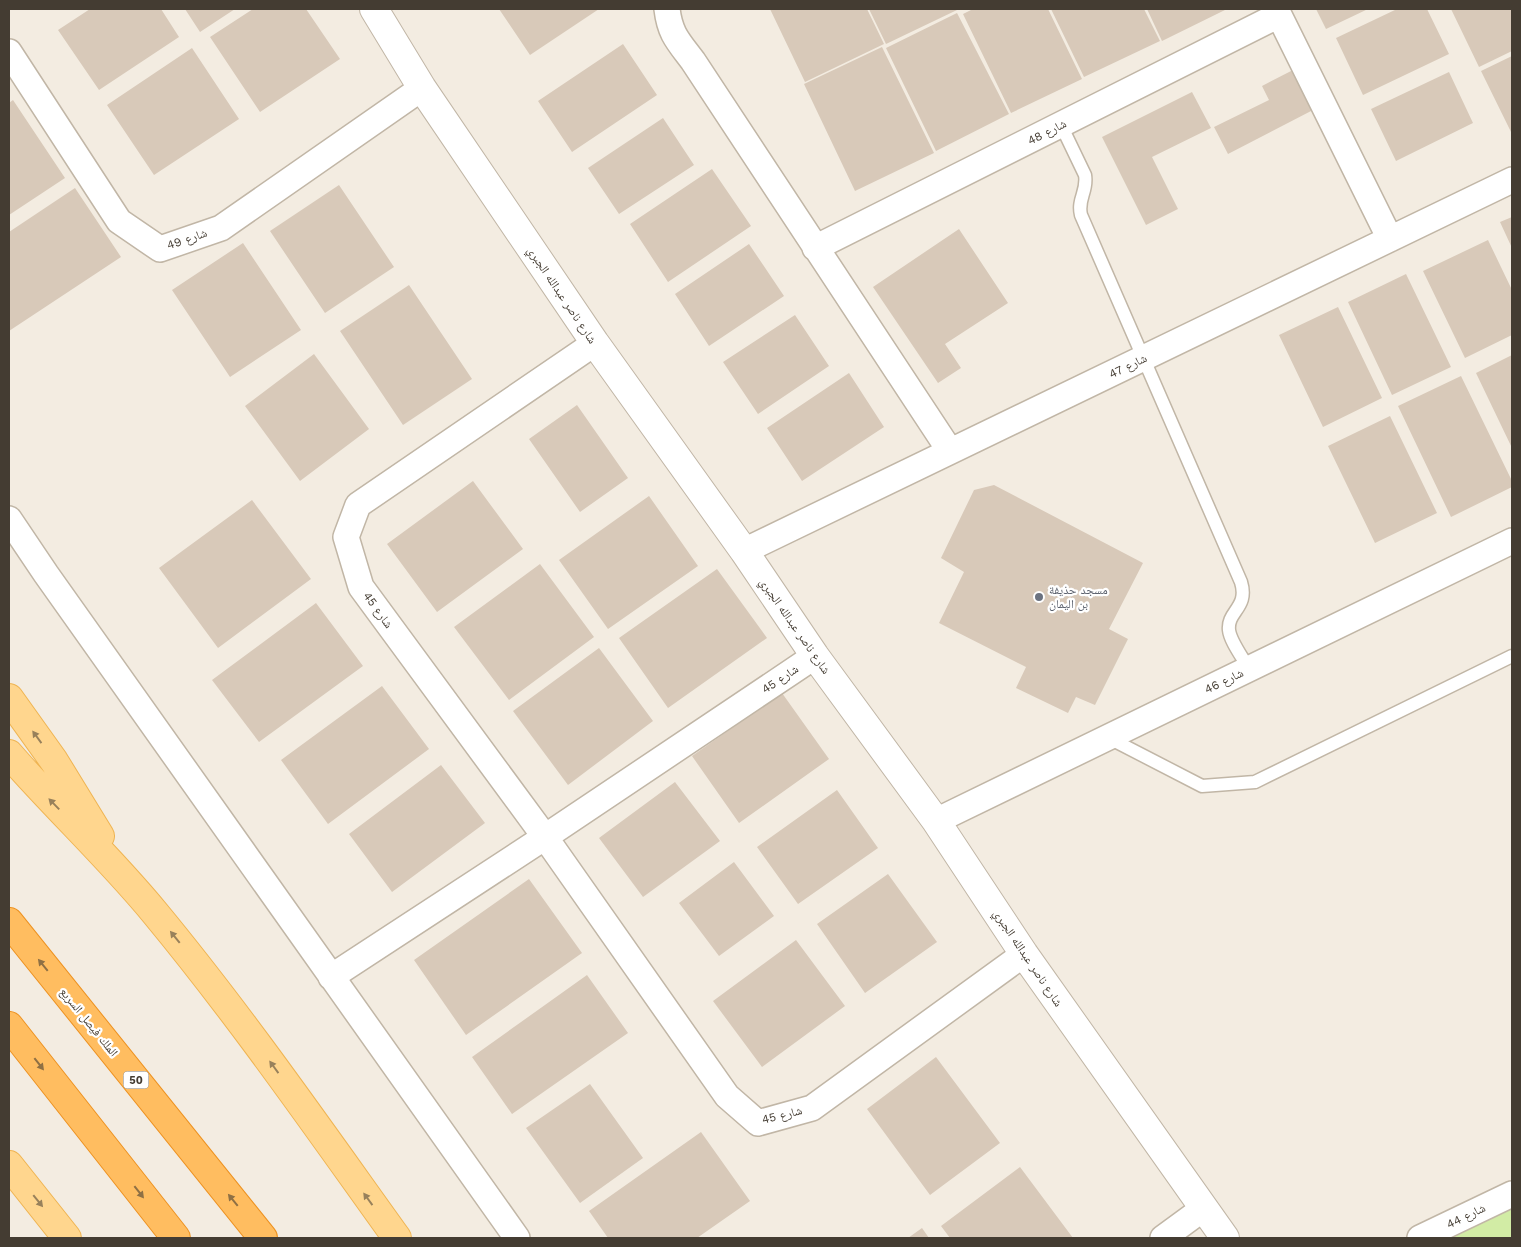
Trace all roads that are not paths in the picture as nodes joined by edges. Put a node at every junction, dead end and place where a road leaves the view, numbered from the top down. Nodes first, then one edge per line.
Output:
1 (374, 9) edge
2 (667, 9) edge
3 (1277, 12) edge
4 (9, 52) edge
5 (422, 88) junction
6 (1061, 125) junction
7 (1512, 180) edge
8 (1390, 239) junction
9 (816, 248) junction
10 (595, 343) junction
11 (1144, 358) junction
12 (950, 451) junction
13 (9, 519) edge
14 (1512, 540) edge
15 (744, 551) junction
16 (815, 656) junction
17 (1512, 656) edge
18 (1249, 669) junction
19 (9, 698) edge
20 (1107, 737) junction
21 (9, 754) edge
22 (936, 821) junction
23 (545, 837) junction
24 (116, 868) junction
25 (9, 922) edge
26 (1024, 954) junction
27 (332, 977) junction
28 (9, 1026) edge
29 (9, 1165) edge
30 (1512, 1194) edge
31 (1204, 1208) junction
32 (67, 1238) edge
33 (176, 1238) edge
34 (263, 1238) edge
35 (397, 1238) edge
36 (517, 1238) edge
37 (1163, 1238) edge
38 (1225, 1238) edge
39 (1420, 1238) edge

1 - 5 street, شارع ناصر عبدالله الجبري
2 - 9 street
3 - 6 street, شارع 48
3 - 8 street, شارع 48
4 - 5 street, شارع 49
5 - 10 street, شارع ناصر عبدالله الجبري
6 - 9 street, شارع 48
6 - 11 lane
7 - 8 street, شارع 47
8 - 11 street, شارع 47
9 - 12 street
10 - 15 street, شارع ناصر عبدالله الجبري
10 - 23 street, شارع 45
11 - 12 street, شارع 47
11 - 18 lane
12 - 15 street, شارع 47
13 - 27 street
14 - 18 street, شارع 46
15 - 16 street, شارع ناصر عبدالله الجبري
16 - 22 street, شارع ناصر عبدالله الجبري
16 - 23 street, شارع 45
17 - 20 lane
18 - 20 street, شارع 46
24 -> 19 main road
20 - 22 street, شارع 46
24 -> 21 main road
22 - 26 street, شارع ناصر عبدالله الجبري
23 - 26 street, شارع 45
23 - 27 street, شارع 45
35 -> 24 main road
34 -> 25 highway, الملك فيصل السريع / 50
26 - 31 street, شارع ناصر عبدالله الجبري
27 - 36 street
28 -> 33 highway
29 -> 32 main road
30 - 39 street, شارع 44
31 - 37 street
31 - 38 street, شارع ناصر عبدالله الجبري

